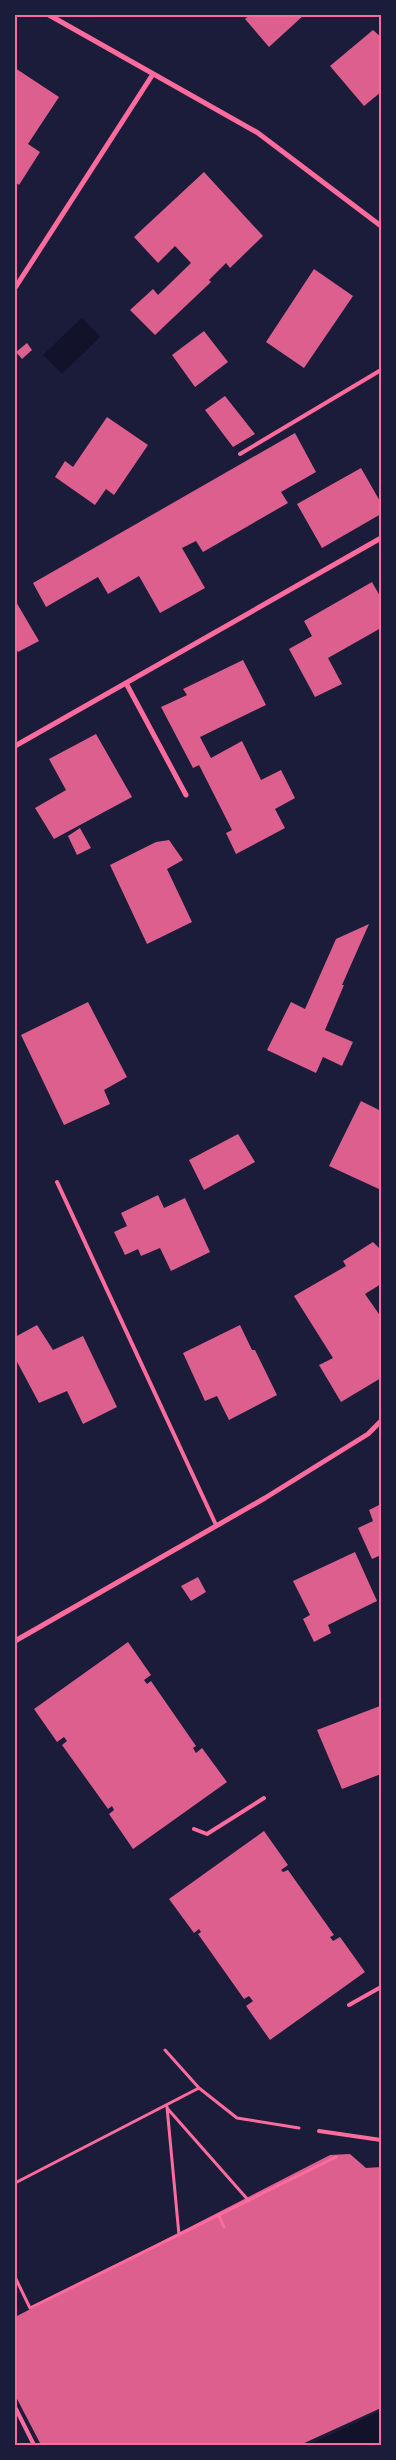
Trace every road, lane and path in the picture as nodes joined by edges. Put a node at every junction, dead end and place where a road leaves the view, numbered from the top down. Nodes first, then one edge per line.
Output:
1 (49, 15) edge
2 (153, 74) junction
3 (381, 226) edge
4 (15, 288) edge
5 (381, 370) edge
6 (240, 454) dead end
7 (381, 538) edge
8 (126, 683) junction
9 (15, 746) edge
10 (186, 795) dead end
11 (57, 1182) dead end
12 (381, 1421) edge
13 (216, 1525) junction
14 (15, 1640) edge
15 (264, 1798) dead end
16 (194, 1829) dead end
17 (381, 1987) edge
18 (349, 2005) dead end
19 (165, 2050) dead end
20 (199, 2088) junction
21 (167, 2107) junction
22 (319, 2131) joint
23 (381, 2140) edge
24 (329, 2163) dead end
25 (15, 2183) edge
26 (249, 2201) junction
27 (219, 2216) junction
28 (224, 2227) dead end
29 (180, 2235) junction
30 (15, 2277) edge
31 (15, 2407) edge
32 (34, 2445) edge

1 - 2 street
2 - 3 street
2 - 4 street
5 - 6 lane
7 - 8 street
8 - 9 street
8 - 10 street
11 - 13 lane
12 - 13 street
13 - 14 street
15 - 16 lane
17 - 18 lane
19 - 20 path
20 - 21 path
20 - 22 path
21 - 25 path
21 - 26 path
21 - 29 path
22 - 23 lane
24 - 26 path
26 - 27 path
27 - 28 path
27 - 29 path
29 - 30 path
31 - 32 lane

